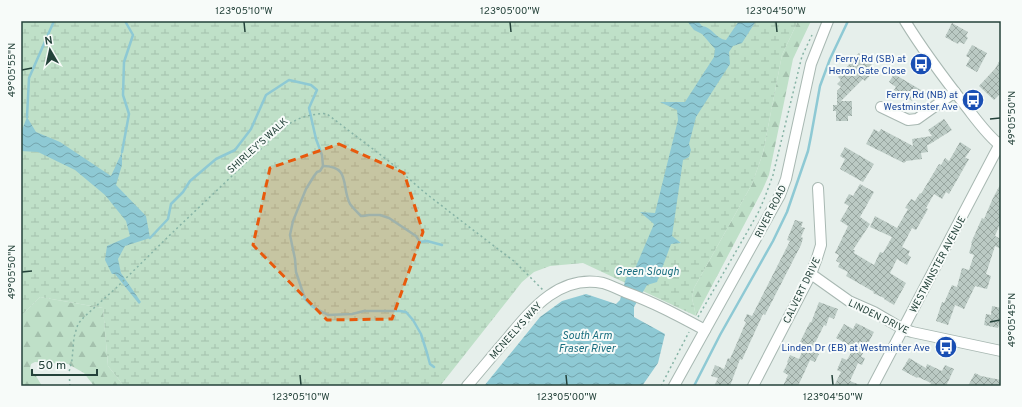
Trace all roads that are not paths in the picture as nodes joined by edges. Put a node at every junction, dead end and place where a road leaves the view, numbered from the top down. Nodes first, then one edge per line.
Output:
1 (828, 21) edge
2 (905, 21) edge
3 (955, 92) junction
4 (881, 107) dead end
5 (1001, 144) edge
6 (818, 188) dead end
7 (811, 274) junction
8 (903, 329) junction
9 (705, 330) junction
10 (1001, 351) edge
11 (467, 386) edge
12 (674, 386) edge
13 (753, 386) edge
14 (874, 386) edge

1 - 9 street, RIVER ROAD
2 - 3 street
3 - 4 street
3 - 5 street
5 - 8 street, WESTMINSTER AVENUE
6 - 7 street, CALVERT DRIVE
7 - 8 street, LINDEN DRIVE
7 - 13 street, CALVERT DRIVE
8 - 10 street, LINDEN DRIVE
8 - 14 street, WESTMINSTER AVENUE
9 - 11 street, MCNEELYS WAY
9 - 12 street, RIVER ROAD

